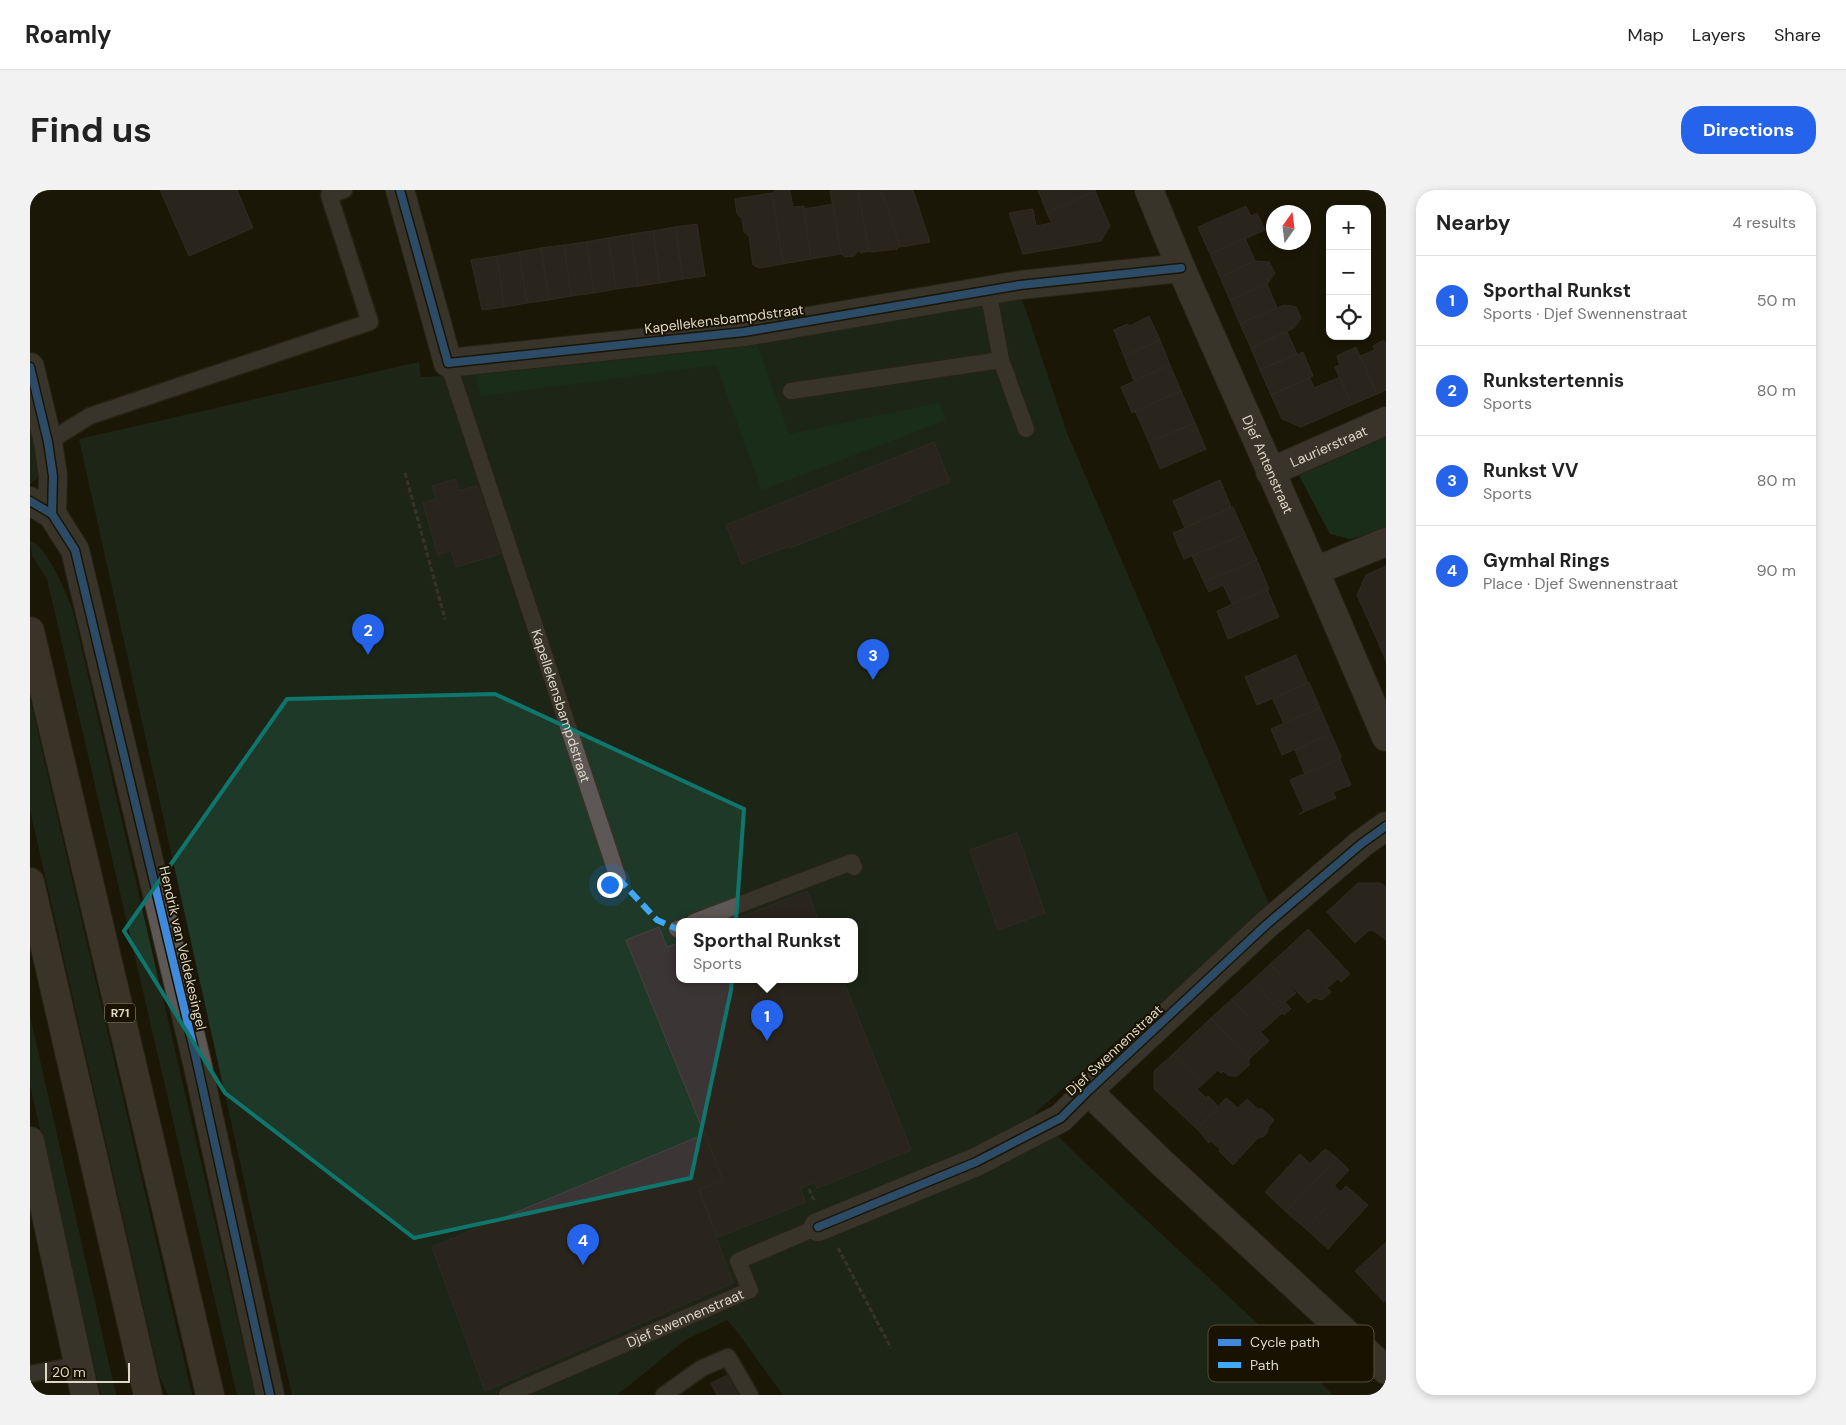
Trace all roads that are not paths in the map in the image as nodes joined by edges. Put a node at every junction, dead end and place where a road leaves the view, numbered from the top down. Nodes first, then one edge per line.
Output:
1 (344, 190) edge
2 (400, 190) edge
3 (1149, 190) edge
4 (1181, 268) junction
5 (988, 290) junction
6 (1001, 360) junction
7 (448, 363) junction
8 (30, 367) edge
9 (791, 390) dead end
10 (1386, 421) edge
11 (1026, 429) dead end
12 (48, 442) junction
13 (1270, 472) junction
14 (41, 507) edge
15 (1386, 542) edge
16 (1315, 571) junction
17 (30, 631) edge
18 (1386, 737) edge
19 (1386, 826) edge
20 (854, 867) dead end
21 (618, 878) dead end
22 (30, 882) edge
23 (705, 918) edge
24 (1088, 1091) junction
25 (30, 1141) edge
26 (35, 1186) edge
27 (822, 1226) joint
28 (1337, 1325) edge
29 (1374, 1359) edge
30 (79, 1365) junction
31 (1386, 1370) edge
32 (30, 1374) edge
33 (85, 1395) edge
34 (148, 1395) edge
35 (210, 1395) edge
36 (270, 1395) edge
37 (507, 1395) edge
38 (664, 1395) edge
39 (750, 1395) edge

1 - 12 lane
2 - 7 street, Kapellekensbampdstraat
3 - 4 street, Djef Antenstraat
4 - 5 street, Kapellekensbampdstraat
4 - 13 street, Djef Antenstraat
5 - 6 lane
5 - 7 street, Kapellekensbampdstraat
6 - 9 lane
6 - 11 lane
7 - 21 lane, Kapellekensbampdstraat
8 - 12 street, Hendrik van Veldekesingel
10 - 13 street, Laurierstraat
12 - 14 street, Hendrik van Veldekesingel
13 - 16 street, Djef Antenstraat
14 - 36 street, Hendrik van Veldekesingel
15 - 16 street
16 - 18 street, Djef Antenstraat
17 - 35 highway, R71
19 - 24 street, Djef Swennenstraat
20 - 23 lane
22 - 34 highway
24 - 27 street, Djef Swennenstraat
24 - 28 street, Djef Swennenstraat
25 - 26 street
26 - 30 street
27 - 37 lane, Djef Swennenstraat
29 - 31 street, Djef Swennenstraat
30 - 32 lane
30 - 33 street
38 - 39 lane

